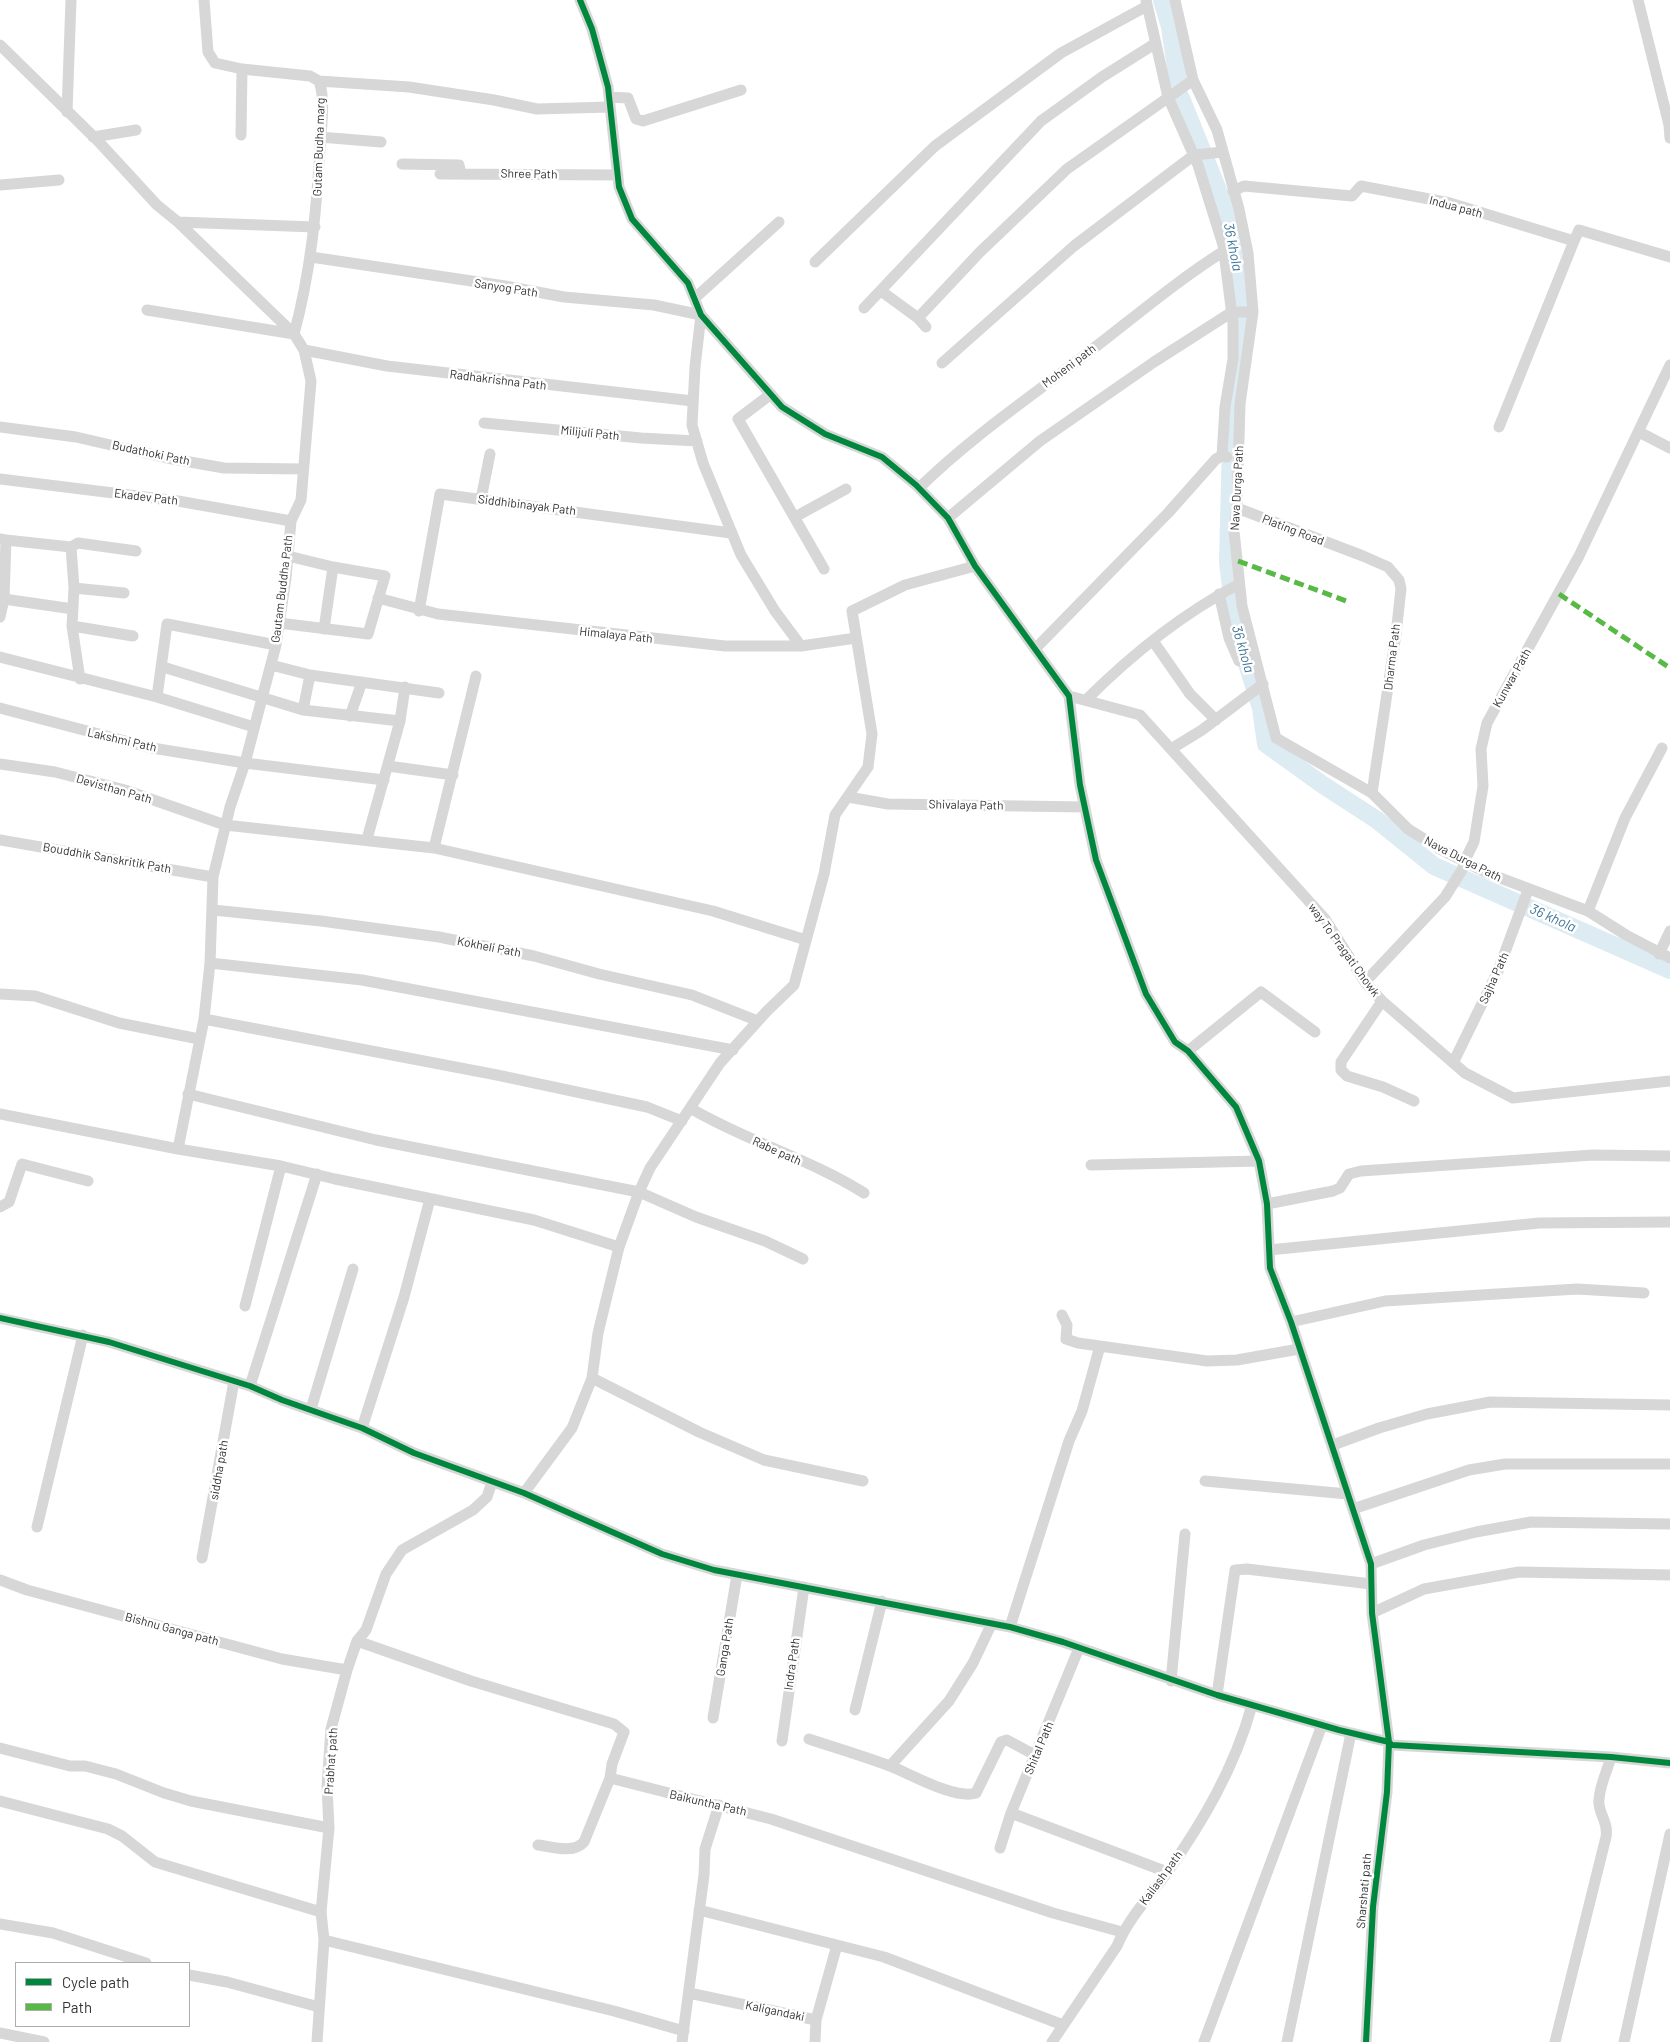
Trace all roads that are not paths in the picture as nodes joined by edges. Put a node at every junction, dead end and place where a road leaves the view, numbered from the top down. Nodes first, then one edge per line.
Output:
1 (71, 0) edge
2 (204, 0) edge
3 (580, 0) edge
4 (1175, 0) edge
5 (1638, 0) edge
6 (1147, 3) edge
7 (1156, 43) junction
8 (0, 45) edge
9 (242, 69) junction
10 (1193, 80) junction
11 (319, 81) junction
12 (741, 90) dead end
13 (1168, 97) junction
14 (609, 102) junction
15 (67, 112) junction
16 (136, 130) dead end
17 (241, 135) dead end
18 (93, 137) junction
19 (320, 137) junction
20 (1670, 138) edge
21 (381, 142) dead end
22 (1223, 152) junction
23 (1194, 155) junction
24 (402, 164) dead end
25 (440, 174) dead end
26 (461, 174) junction
27 (618, 175) junction
28 (59, 180) dead end
29 (0, 185) edge
30 (1233, 191) junction
31 (178, 222) junction
32 (779, 222) dead end
33 (315, 227) junction
34 (1574, 241) junction
35 (1224, 251) junction
36 (311, 257) junction
37 (1670, 258) edge
38 (815, 262) dead end
39 (881, 291) junction
40 (695, 298) junction
41 (864, 308) dead end
42 (147, 310) dead end
43 (1232, 312) junction
44 (1253, 312) junction
45 (701, 315) junction
46 (294, 334) junction
47 (304, 350) junction
48 (942, 363) dead end
49 (1670, 365) edge
50 (771, 394) junction
51 (693, 401) junction
52 (484, 422) dead end
53 (0, 427) edge
54 (1499, 427) dead end
55 (1639, 432) junction
56 (697, 441) junction
57 (1670, 448) edge
58 (490, 454) dead end
59 (1222, 456) junction
60 (1239, 458) junction
61 (303, 469) junction
62 (0, 479) edge
63 (919, 488) junction
64 (846, 489) dead end
65 (481, 499) junction
66 (1237, 508) junction
67 (795, 517) junction
68 (948, 518) junction
69 (291, 521) junction
70 (731, 533) junction
71 (3, 540) edge
72 (70, 548) junction
73 (136, 551) dead end
74 (1349, 551) joint
75 (288, 556) junction
76 (975, 566) junction
77 (333, 567) junction
78 (824, 569) dead end
79 (1239, 584) junction
80 (74, 588) junction
81 (124, 593) dead end
82 (1219, 594) junction
83 (378, 598) junction
84 (4, 599) junction
85 (73, 609) junction
86 (419, 611) junction
87 (0, 617) edge
88 (280, 623) junction
89 (72, 626) junction
90 (324, 629) junction
91 (133, 636) dead end
92 (856, 638) junction
93 (1153, 641) junction
94 (276, 645) junction
95 (801, 646) junction
96 (1035, 649) junction
97 (0, 657) edge
98 (1239, 661) dead end
99 (270, 665) junction
100 (163, 667) junction
101 (310, 674) junction
102 (476, 676) dead end
103 (80, 678) junction
104 (362, 682) junction
105 (1263, 684) junction
106 (404, 687) junction
107 (439, 692) dead end
108 (1068, 696) junction
109 (157, 697) junction
110 (261, 697) junction
111 (1086, 700) junction
112 (0, 708) edge
113 (302, 710) junction
114 (350, 716) junction
115 (1216, 720) junction
116 (400, 722) junction
117 (254, 727) junction
118 (1662, 748) dead end
119 (1171, 749) junction
120 (245, 763) junction
121 (0, 764) edge
122 (388, 766) junction
123 (453, 775) junction
124 (384, 780) junction
125 (1372, 793) junction
126 (848, 797) junction
127 (1085, 807) junction
128 (225, 825) junction
129 (367, 839) junction
130 (0, 840) edge
131 (434, 848) junction
132 (1464, 860) junction
133 (213, 877) junction
134 (1528, 890) junction
135 (213, 910) junction
136 (1588, 912) junction
137 (1670, 931) edge
138 (806, 940) junction
139 (1664, 956) edge
140 (210, 963) junction
141 (1365, 982) junction
142 (0, 994) edge
143 (1382, 1001) junction
144 (204, 1019) junction
145 (758, 1020) junction
146 (1315, 1032) dead end
147 (200, 1039) junction
148 (733, 1050) junction
149 (1188, 1051) junction
150 (1453, 1063) junction
151 (1670, 1081) edge
152 (188, 1094) junction
153 (1414, 1100) dead end
154 (690, 1108) junction
155 (0, 1114) edge
156 (682, 1120) junction
157 (178, 1149) junction
158 (1670, 1156) edge
159 (1259, 1161) junction
160 (1091, 1165) dead end
161 (281, 1166) junction
162 (317, 1174) junction
163 (88, 1181) dead end
164 (639, 1192) junction
165 (864, 1193) dead end
166 (430, 1199) junction
167 (1267, 1204) junction
168 (0, 1207) edge
169 (1670, 1222) edge
170 (618, 1248) junction
171 (1269, 1250) junction
172 (803, 1259) dead end
173 (353, 1269) dead end
174 (1644, 1293) dead end
175 (245, 1306) dead end
176 (1062, 1315) dead end
177 (0, 1318) edge
178 (1291, 1322) junction
179 (83, 1335) junction
180 (1100, 1346) junction
181 (1299, 1349) junction
182 (592, 1378) junction
183 (234, 1381) junction
184 (250, 1386) junction
185 (1670, 1405) edge
186 (311, 1409) junction
187 (362, 1428) junction
188 (1333, 1445) junction
189 (1670, 1464) edge
190 (863, 1481) dead end
191 (1205, 1481) dead end
192 (492, 1482) junction
193 (524, 1493) junction
194 (1348, 1494) junction
195 (1353, 1509) junction
196 (1670, 1524) edge
197 (37, 1527) dead end
198 (1185, 1534) dead end
199 (202, 1558) dead end
200 (1371, 1564) junction
201 (737, 1575) junction
202 (1670, 1575) edge
203 (0, 1580) edge
204 (1371, 1584) junction
205 (804, 1588) junction
206 (882, 1601) junction
207 (1372, 1614) junction
208 (992, 1623) junction
209 (1010, 1626) junction
210 (357, 1641) junction
211 (1079, 1648) junction
212 (347, 1670) junction
213 (1171, 1681) junction
214 (1217, 1696) junction
215 (1252, 1705) junction
216 (855, 1710) dead end
217 (713, 1718) dead end
218 (1322, 1724) junction
219 (1351, 1733) junction
220 (810, 1739) dead end
221 (782, 1741) dead end
222 (1389, 1742) junction
223 (0, 1748) edge
224 (1035, 1755) junction
225 (1611, 1757) junction
226 (1670, 1763) edge
227 (890, 1766) junction
228 (610, 1778) junction
229 (0, 1802) edge
230 (719, 1805) junction
231 (1011, 1812) junction
232 (329, 1828) junction
233 (1670, 1834) edge
234 (538, 1845) dead end
235 (1000, 1848) dead end
236 (1167, 1872) junction
237 (699, 1910) junction
238 (321, 1912) junction
239 (0, 1924) edge
240 (1122, 1932) junction
241 (324, 1940) junction
242 (836, 1945) junction
243 (143, 1962) edge
244 (190, 1975) edge
245 (689, 1992) junction
246 (319, 2007) junction
247 (816, 2020) junction
248 (1063, 2026) junction
249 (0, 2033) edge
250 (683, 2037) edge
251 (44, 2042) edge
252 (317, 2042) edge
253 (815, 2042) edge
254 (1052, 2042) edge
255 (1204, 2042) edge
256 (1287, 2042) edge
257 (1366, 2042) edge
258 (1555, 2042) edge
259 (1624, 2042) edge

1 - 15 street
2 - 9 street, Gutam Budha marg
3 - 14 street
4 - 10 street, Nava Durga Path
5 - 20 street
6 - 7 street
6 - 38 street
7 - 13 street
7 - 39 street
8 - 15 street
9 - 11 street, Gutam Budha marg
9 - 17 street
10 - 13 street
10 - 22 street, Nava Durga Path
11 - 14 street
11 - 19 street, Gutam Budha marg
12 - 14 street
13 - 23 street
13 - 39 street
14 - 27 street
15 - 18 street
16 - 18 street
18 - 31 street
19 - 21 street
19 - 33 street, Gutam Budha marg
22 - 23 street
22 - 30 street, Nava Durga Path
23 - 35 street
23 - 48 street
24 - 26 street
25 - 26 street, Shree Path
26 - 27 street, Shree Path
27 - 40 street
28 - 29 street
30 - 34 street, Indua path
30 - 44 street, Nava Durga Path
31 - 33 street
31 - 46 street
32 - 40 street
33 - 36 street, Gutam Budha marg
34 - 37 street
34 - 54 street
35 - 43 street
35 - 63 street, Moheni path
36 - 45 street, Sanyog Path
36 - 46 street, Gutam Budha marg
39 - 41 street
40 - 45 street
42 - 46 street
43 - 44 street
43 - 59 street
43 - 68 street
44 - 60 street, Nava Durga Path
45 - 50 street
45 - 51 street
46 - 47 street
47 - 51 street, Radhakrishna Path
47 - 61 street, Gautam Buddha Path
49 - 55 street, Kunwar Path
50 - 63 street
50 - 67 street
51 - 56 street
52 - 56 street, Milijuli Path
53 - 61 street, Budathoki Path
55 - 57 street
55 - 132 street, Kunwar Path
56 - 70 street
58 - 65 street
59 - 60 street
59 - 96 street
60 - 66 street, Nava Durga Path
61 - 69 street, Gautam Buddha Path
62 - 69 street, Ekadev Path
63 - 68 street
64 - 67 street
65 - 70 street, Siddhibinayak Path
65 - 86 street, Siddhibinayak Path
66 - 74 street, Plating Road
66 - 79 street, Nava Durga Path
67 - 78 street
68 - 76 street
69 - 75 street, Gautam Buddha Path
70 - 95 street
71 - 72 street
71 - 84 street
72 - 73 street
72 - 80 street
74 - 125 street, Dharma Path
75 - 77 street
75 - 88 street, Gautam Buddha Path
76 - 92 street
76 - 96 street
77 - 83 street
77 - 90 street
79 - 82 street
79 - 105 street, Nava Durga Path
80 - 81 street
80 - 85 street
82 - 93 street
82 - 98 street
83 - 86 street, Himalaya Path
83 - 90 street
84 - 85 street
84 - 87 street
85 - 89 street
86 - 95 street, Himalaya Path
88 - 90 street
88 - 94 street, Gautam Buddha Path
89 - 91 street
89 - 103 street
92 - 95 street, Himalaya Path
92 - 126 street
93 - 111 street
93 - 115 street
94 - 99 street, Gautam Buddha Path
94 - 100 street
96 - 108 street
97 - 103 street
99 - 101 street
99 - 110 street, Gautam Buddha Path
100 - 109 street
100 - 110 street
101 - 104 street
101 - 113 street
102 - 123 street
103 - 109 street
104 - 106 street
104 - 114 street
105 - 115 street
105 - 125 street, Nava Durga Path
106 - 107 street
106 - 116 street
108 - 111 street, way To Pragati Chowk
108 - 127 street, Sharshati path
109 - 117 street
110 - 113 street
110 - 117 street, Gautam Buddha Path
111 - 119 street, way To Pragati Chowk
112 - 120 street, Lakshmi Path
113 - 114 street
114 - 116 street
115 - 119 street
116 - 122 street
117 - 120 street, Gautam Buddha Path
118 - 136 street
119 - 141 street, way To Pragati Chowk
120 - 124 street, Lakshmi Path
120 - 128 street, Gautam Buddha Path
121 - 128 street, Devisthan Path
122 - 123 street
122 - 124 street
123 - 131 street
124 - 129 street
125 - 132 street, Nava Durga Path
126 - 127 street, Shivalaya Path
126 - 138 street
127 - 149 street, Sharshati path
128 - 129 street, Devisthan Path
128 - 133 street, Gautam Buddha Path
129 - 131 street, Devisthan Path
130 - 133 street, Bouddhik Sanskritik Path
131 - 138 street, Devisthan Path
132 - 134 street, Nava Durga Path
132 - 141 street, Kunwar Path
133 - 135 street, Gautam Buddha Path
134 - 136 street, Nava Durga Path
134 - 150 street, Sajha Path
135 - 140 street, Gautam Buddha Path
135 - 145 street, Kokheli Path
136 - 139 street, Nava Durga Path
137 - 139 street
138 - 145 street
140 - 144 street, Gautam Buddha Path
140 - 148 street
141 - 143 street, way To Pragati Chowk
142 - 147 street
143 - 150 street, way To Pragati Chowk
143 - 153 street
144 - 147 street, Gautam Buddha Path
144 - 156 street
145 - 148 street
146 - 149 street
147 - 152 street, Gautam Buddha Path
148 - 154 street
149 - 159 street, Sharshati path
150 - 151 street, way To Pragati Chowk
152 - 157 street, Gautam Buddha Path
152 - 164 street
154 - 156 street
154 - 165 street, Rabe path
155 - 157 street
156 - 164 street
157 - 161 street
158 - 167 street
159 - 160 street
159 - 167 street, Sharshati path
161 - 162 street
161 - 175 street
162 - 166 street
162 - 184 street
163 - 168 street
164 - 170 street
164 - 172 street
166 - 170 street
166 - 187 street
167 - 171 street, Sharshati path
169 - 171 street
170 - 182 street
171 - 178 street, Sharshati path
173 - 186 street
174 - 178 street
176 - 180 street
177 - 179 street
178 - 181 street, Sharshati path
179 - 183 street
179 - 197 street
180 - 181 street
180 - 209 street
181 - 188 street, Sharshati path
182 - 190 street
182 - 193 street
183 - 184 street
183 - 199 street, siddha path
184 - 186 street
185 - 188 street
186 - 187 street
187 - 192 street
188 - 194 street, Sharshati path
189 - 195 street
191 - 194 street
192 - 193 street
192 - 210 street, Prabhat path
193 - 201 street
194 - 195 street, Sharshati path
195 - 200 street, Sharshati path
196 - 200 street
198 - 213 street
200 - 204 street, Sharshati path
201 - 205 street
201 - 217 street, Ganga Path
202 - 207 street
203 - 212 street, Bishnu Ganga path
204 - 207 street, Sharshati path
204 - 214 street
205 - 206 street
205 - 221 street, Indra Path
206 - 208 street
206 - 216 street
207 - 222 street, Sharshati path
208 - 209 street
208 - 227 street
209 - 211 street
210 - 212 street, Prabhat path
210 - 228 street
211 - 213 street
211 - 224 street, Shital Path
212 - 232 street, Prabhat path
213 - 214 street
214 - 215 street
215 - 218 street
215 - 236 street, Kailash path
218 - 219 street
218 - 255 street
219 - 222 street
219 - 256 street
220 - 227 street
222 - 225 street
222 - 257 street, Sharshati path
223 - 232 street
224 - 227 street
224 - 231 street, Shital Path
225 - 226 street
225 - 258 street
228 - 230 street, Baikuntha Path
228 - 234 street
229 - 238 street
230 - 237 street
230 - 240 street, Baikuntha Path
231 - 235 street, Shital Path
231 - 236 street
232 - 238 street, Prabhat path
233 - 259 street
236 - 240 street, Kailash path
237 - 242 street
237 - 245 street
238 - 241 street, Prabhat path
239 - 243 street
240 - 248 street, Kailash path
241 - 246 street, Prabhat path
241 - 250 street
242 - 247 street, Kaligandaki
242 - 248 street
244 - 246 street
245 - 247 street, Kaligandaki
245 - 250 street
246 - 252 street, Prabhat path
247 - 253 street
248 - 254 street, Kailash path
249 - 251 street

